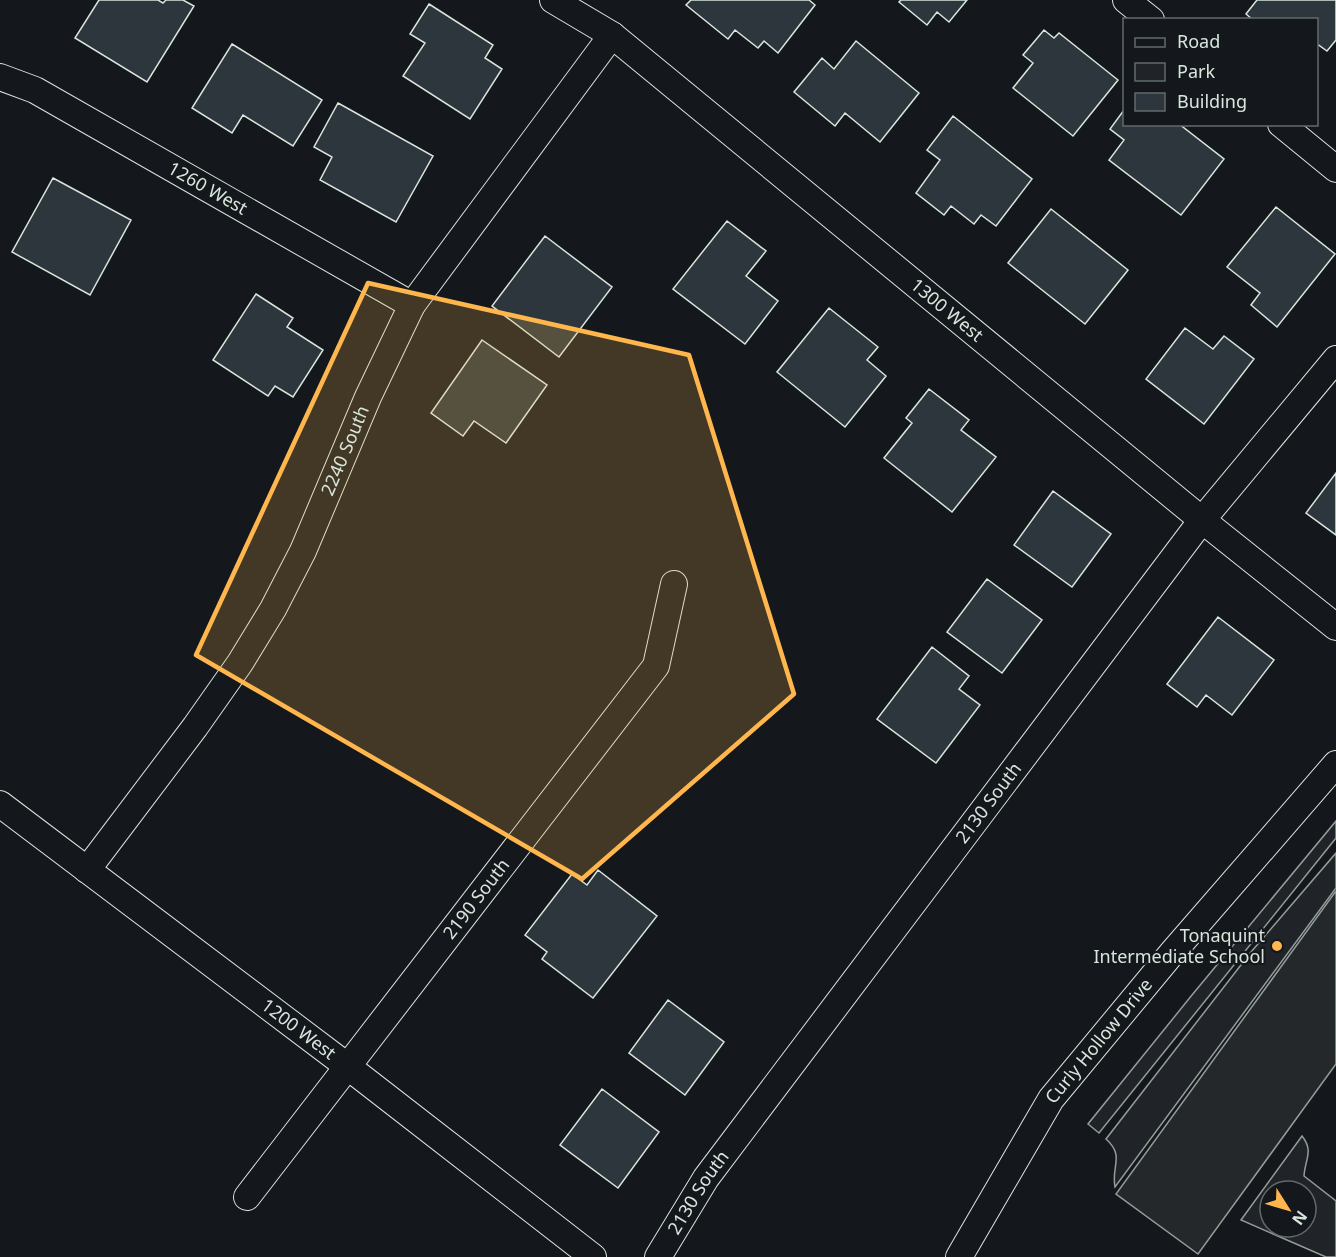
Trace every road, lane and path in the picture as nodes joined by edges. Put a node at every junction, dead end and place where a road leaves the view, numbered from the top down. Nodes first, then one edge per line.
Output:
1 (554, 0) edge
2 (1126, 0) edge
3 (1148, 18) edge
4 (612, 35) junction
5 (0, 77) edge
6 (1283, 126) edge
7 (1336, 169) edge
8 (412, 305) junction
9 (1336, 359) edge
10 (1202, 520) junction
11 (674, 584) dead end
12 (1336, 627) edge
13 (1336, 764) edge
14 (0, 804) edge
15 (87, 870) junction
16 (347, 1066) junction
17 (247, 1197) dead end
18 (593, 1257) edge
19 (658, 1257) edge
20 (959, 1257) edge

1 - 4 street, 1300 West
2 - 3 street
4 - 8 street, 2240 South
4 - 10 street, 1300 West
5 - 8 street, 1260 West
6 - 7 street
8 - 15 street, 2240 South
9 - 10 street, 2130 South
10 - 12 street, 1300 West
10 - 19 street, 2130 South
11 - 16 street, 2190 South
13 - 20 street, Curly Hollow Drive
14 - 15 street, 1200 West
15 - 16 street, 1200 West
16 - 17 street, 2190 South
16 - 18 street, 1200 West

